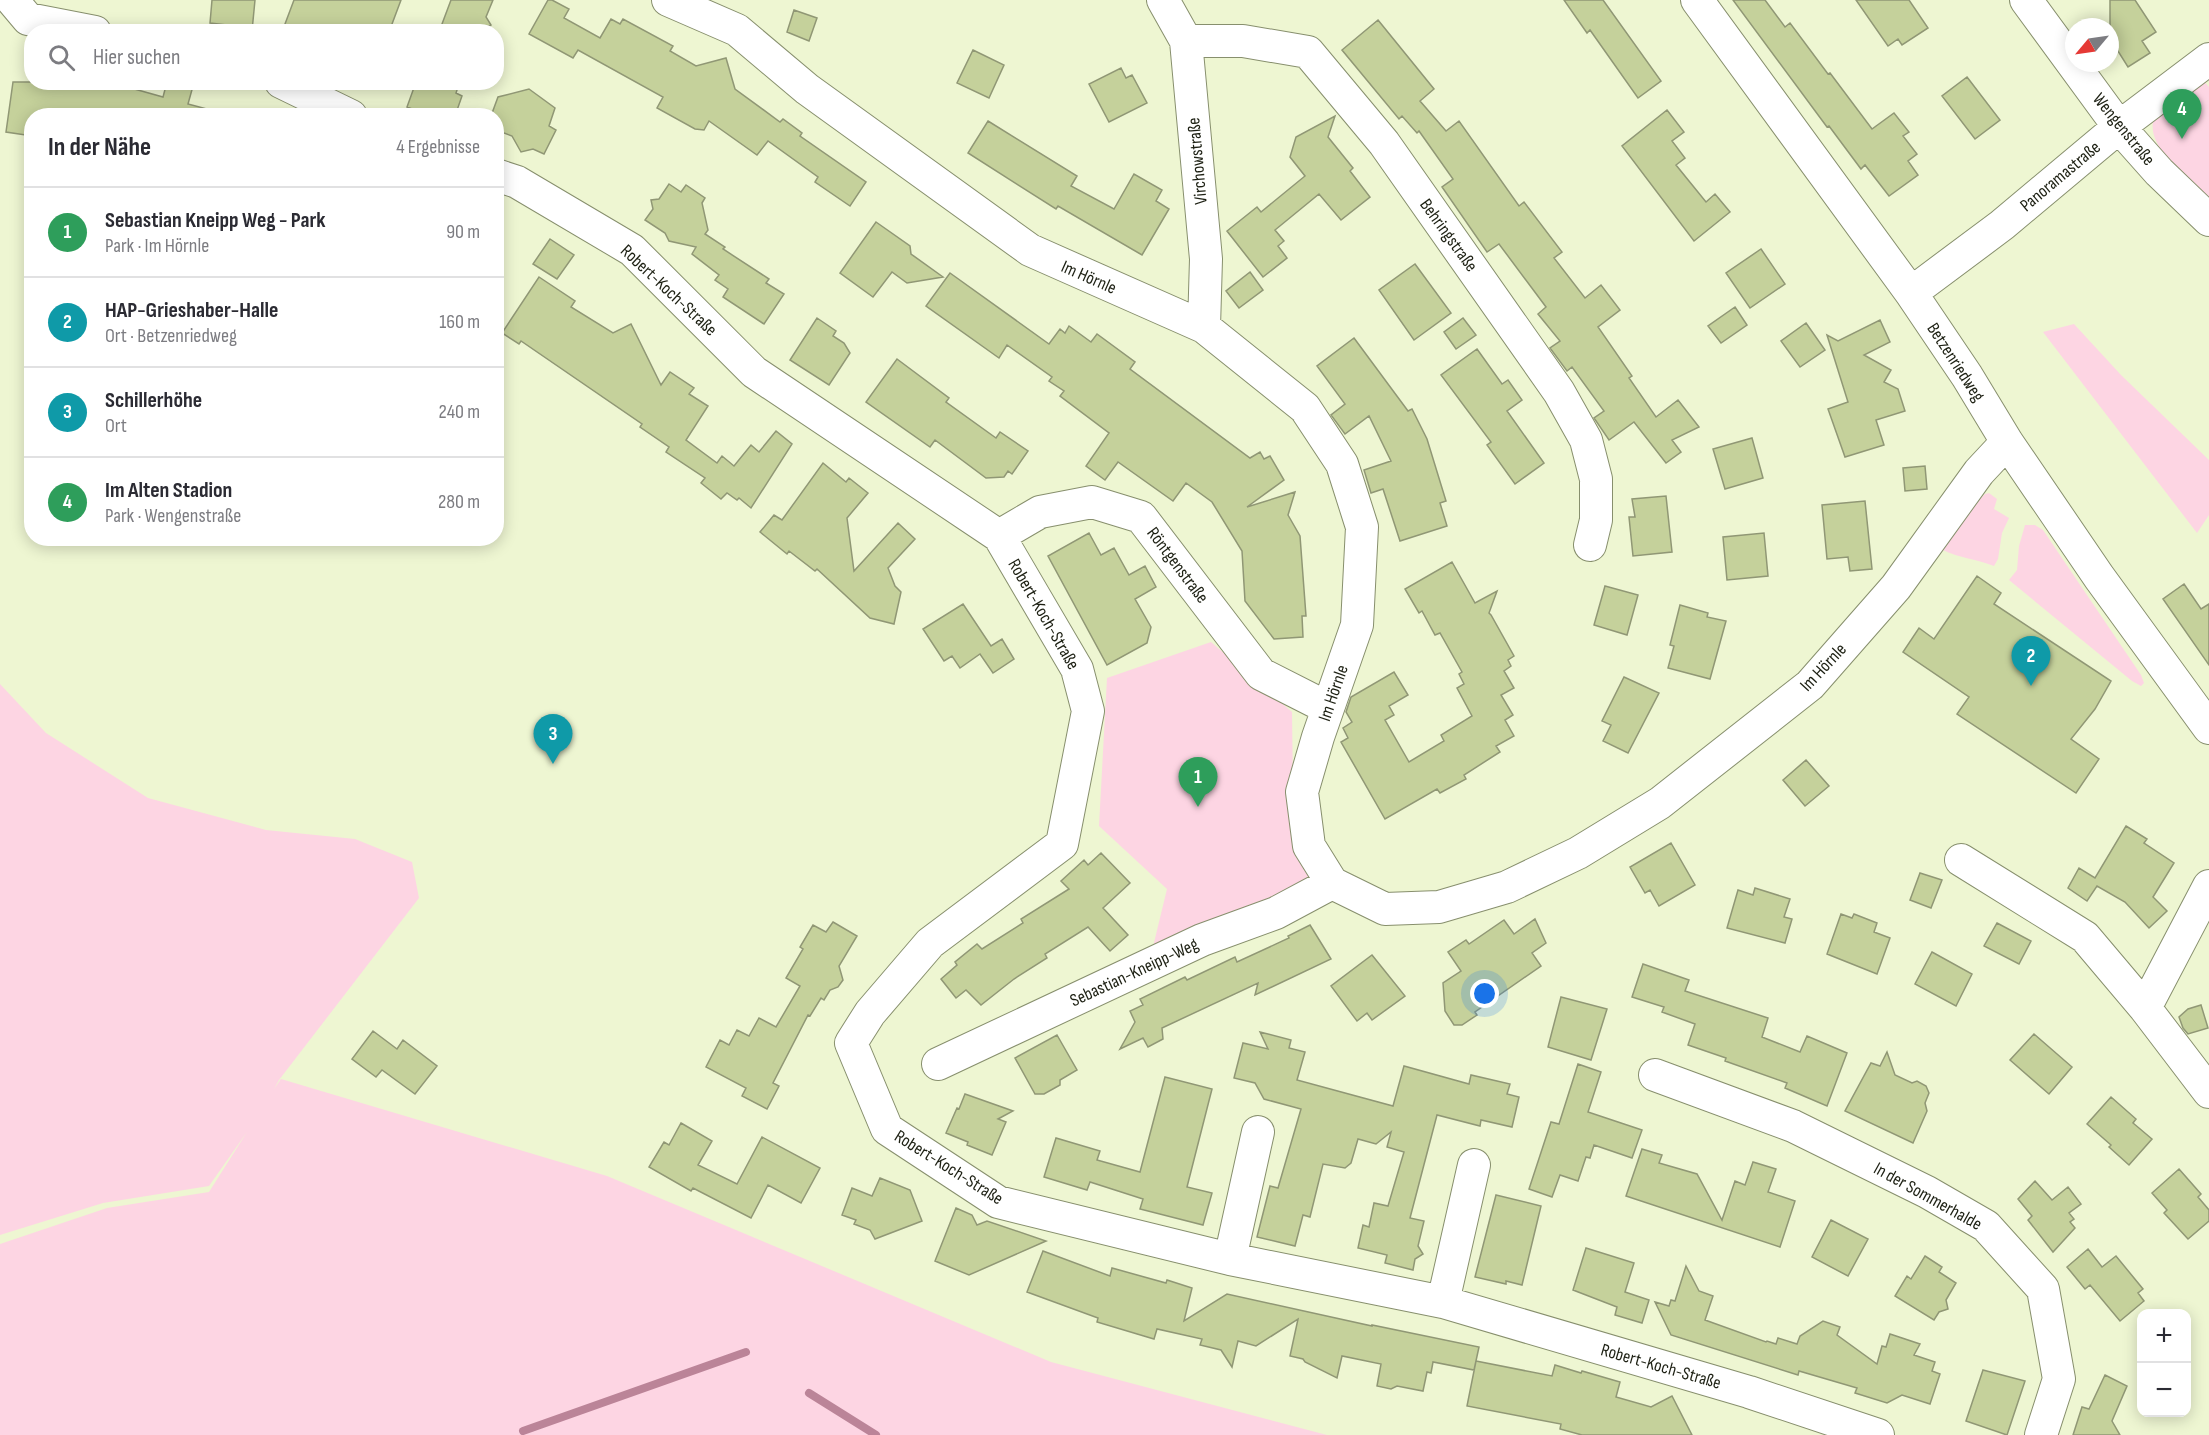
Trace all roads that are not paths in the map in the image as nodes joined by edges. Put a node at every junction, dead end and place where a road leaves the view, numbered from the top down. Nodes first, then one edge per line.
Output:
1 (12, 0) edge
2 (668, 0) edge
3 (1163, 0) edge
4 (1697, 0) edge
5 (2026, 0) edge
6 (53, 24) edge
7 (1186, 41) junction
8 (2209, 59) edge
9 (297, 90) edge
10 (335, 108) edge
11 (2119, 127) junction
12 (504, 178) edge
13 (2209, 220) edge
14 (1911, 293) junction
15 (1204, 327) junction
16 (2007, 442) junction
17 (999, 536) junction
18 (1590, 545) dead end
19 (1328, 708) junction
20 (2209, 728) edge
21 (1961, 860) dead end
22 (1332, 884) junction
23 (2209, 886) edge
24 (2145, 1008) junction
25 (938, 1064) dead end
26 (1655, 1075) dead end
27 (2209, 1092) edge
28 (1258, 1132) dead end
29 (1474, 1165) dead end
30 (1230, 1259) junction
31 (1443, 1302) junction
32 (1878, 1435) edge
33 (2041, 1435) edge

1 - 6 street
2 - 15 street, Im Hörnle
3 - 7 street, Virchowstraße
4 - 14 street, Betzenriedweg
5 - 11 street, Wengenstraße
7 - 15 street, Virchowstraße
7 - 18 street, Behringstraße
8 - 11 street, Panoramastraße
9 - 10 street
11 - 13 street, Wengenstraße
11 - 14 street, Panoramastraße
12 - 17 street, Robert-Koch-Straße
14 - 16 street, Betzenriedweg
15 - 19 street, Im Hörnle
16 - 20 street, Betzenriedweg
16 - 22 street, Im Hörnle
17 - 19 street, Röntgenstraße
17 - 30 street, Robert-Koch-Straße
19 - 22 street, Im Hörnle
21 - 24 street
22 - 25 street, Sebastian-Kneipp-Weg
23 - 24 street
24 - 27 street
26 - 33 street, In der Sommerhalde
28 - 30 street
29 - 31 street
30 - 31 street, Robert-Koch-Straße
31 - 32 street, Robert-Koch-Straße

